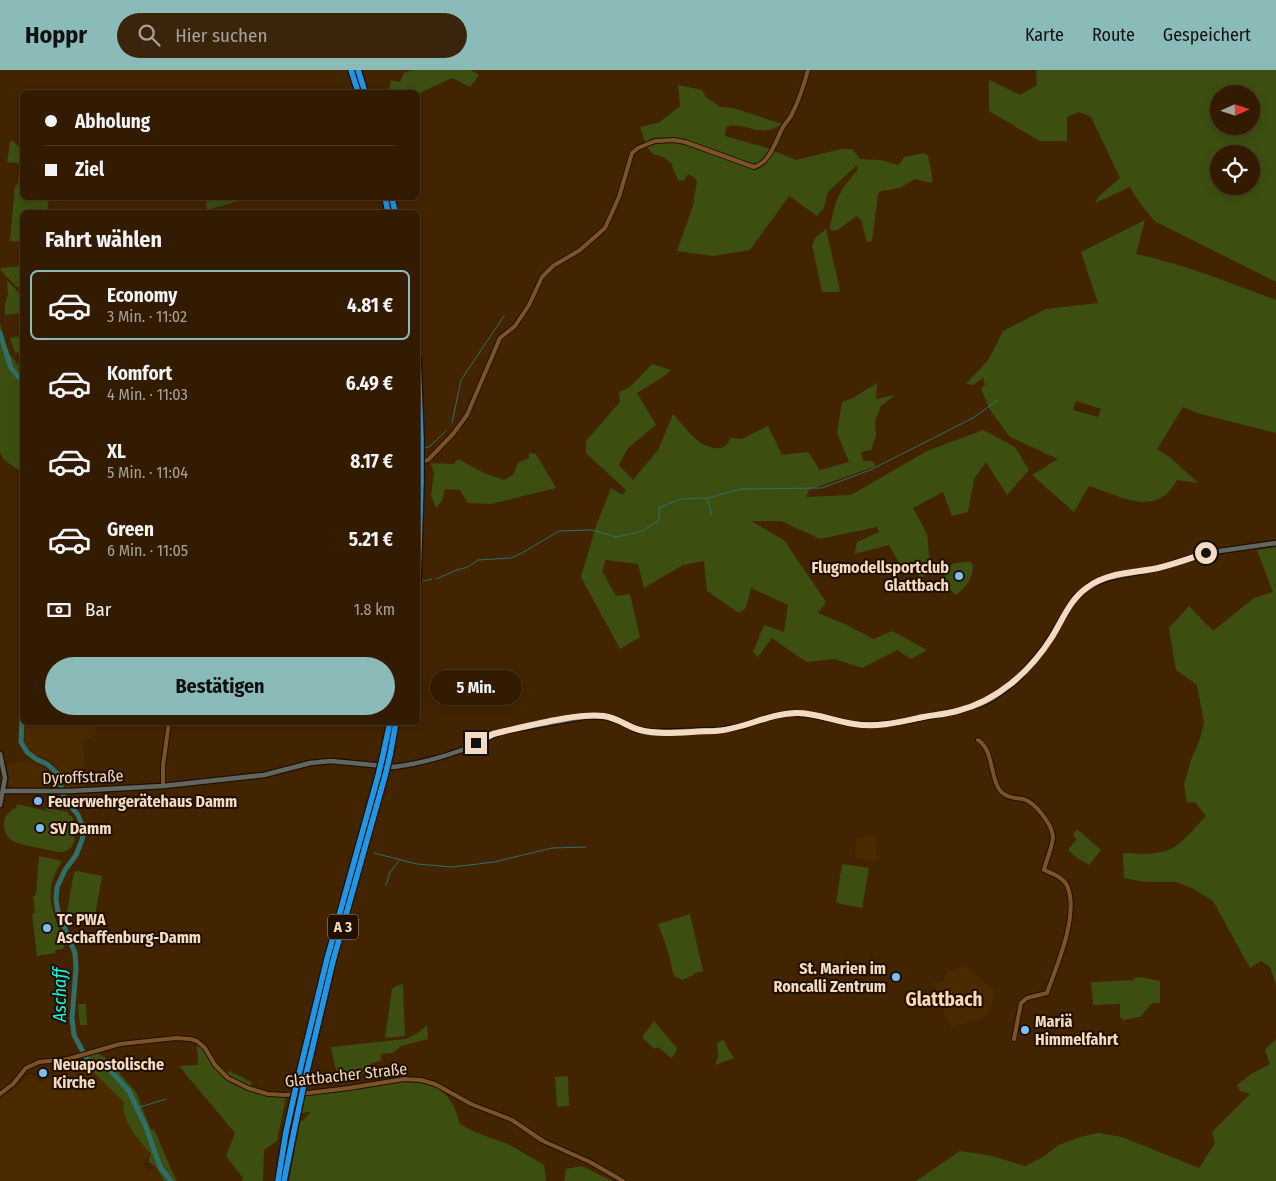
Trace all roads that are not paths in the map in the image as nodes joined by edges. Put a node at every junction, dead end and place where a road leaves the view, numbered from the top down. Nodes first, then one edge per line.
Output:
1 (351, 70) edge
2 (358, 70) edge
3 (808, 70) edge
4 (357, 90) edge
5 (364, 90) edge
6 (420, 412) edge
7 (420, 463) edge
8 (420, 482) edge
9 (1276, 543) edge
10 (169, 725) edge
11 (390, 725) edge
12 (395, 725) edge
13 (978, 740) dead end
14 (0, 754) edge
15 (387, 755) junction
16 (382, 776) junction
17 (164, 786) junction
18 (3, 791) junction
19 (0, 804) edge
20 (1014, 1039) dead end
21 (0, 1094) edge
22 (278, 1181) edge
23 (284, 1181) edge
24 (623, 1181) edge

1 - 4 highway
2 - 5 highway
3 - 7 street
6 - 8 highway, bridge
9 - 17 main road, Dyroffstraße
10 - 17 street
11 - 15 highway, A 3
12 - 15 highway, A 3
13 - 20 street
14 - 18 main road
15 - 16 highway, A 3, bridge
16 - 22 highway, A 3, bridge
16 - 23 highway, A 3, bridge
17 - 18 main road, Dyroffstraße
18 - 19 main road
21 - 24 street, Glattbacher Straße

